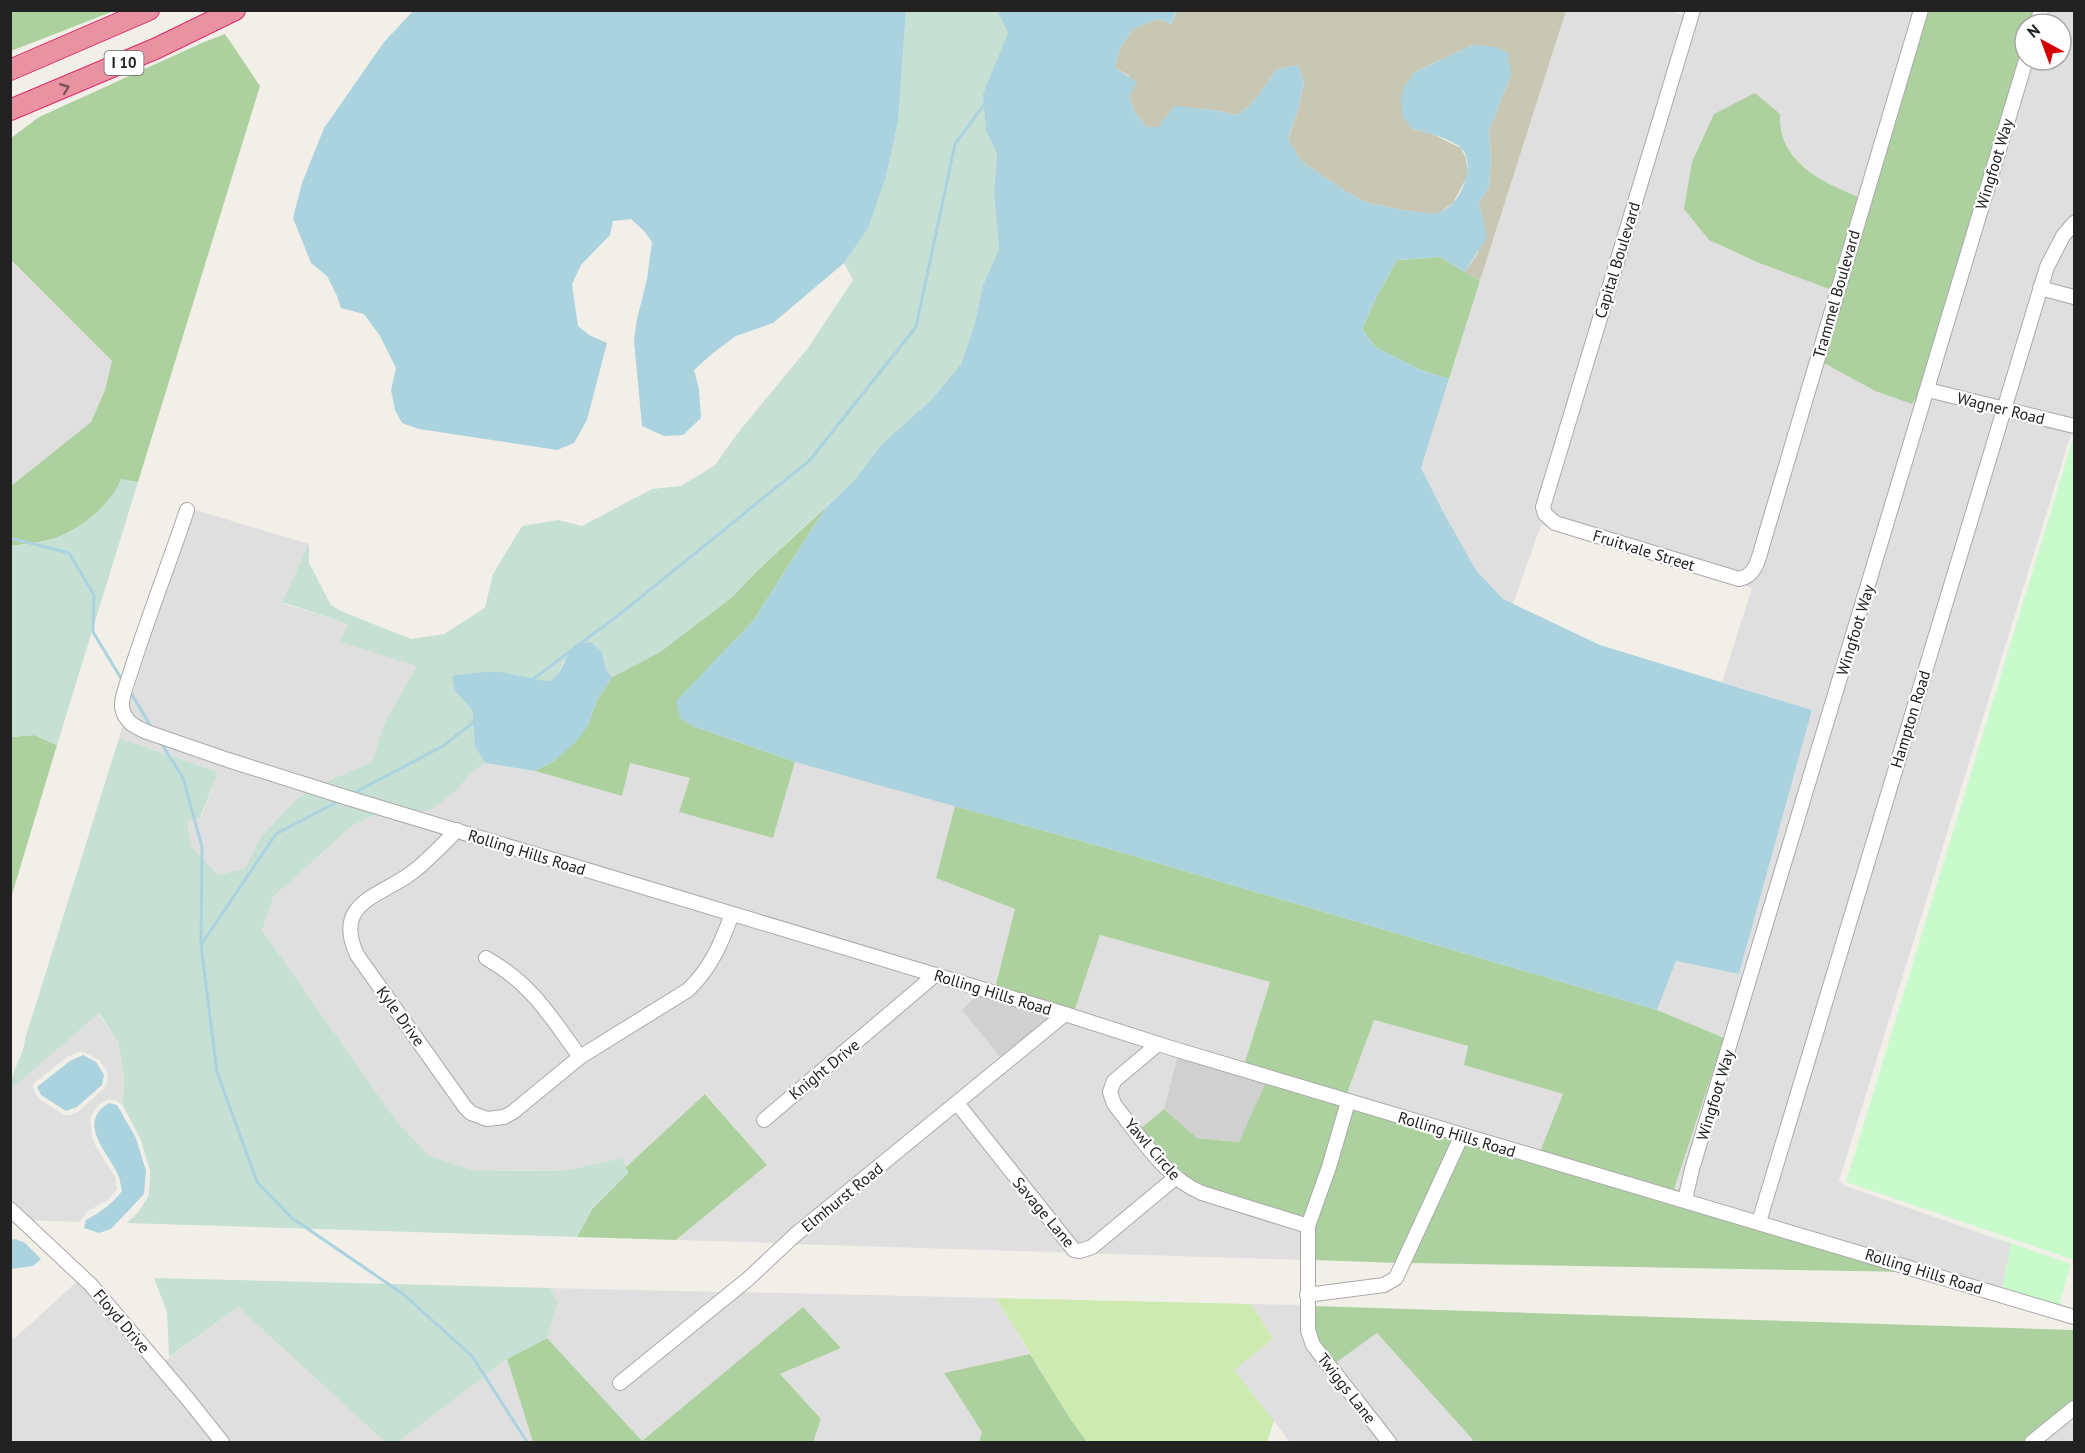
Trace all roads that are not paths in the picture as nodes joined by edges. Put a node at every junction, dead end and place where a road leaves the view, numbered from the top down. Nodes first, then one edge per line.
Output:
1 (149, 10) edge
2 (235, 10) edge
3 (1693, 10) edge
4 (1921, 10) edge
5 (10, 70) edge
6 (2022, 72) edge
7 (10, 110) edge
8 (2074, 223) edge
9 (2040, 288) junction
10 (2074, 297) edge
11 (1928, 390) junction
12 (2003, 408) junction
13 (2074, 426) edge
14 (187, 510) dead end
15 (1544, 510) joint
16 (1750, 575) joint
17 (457, 830) junction
18 (732, 914) junction
19 (486, 958) dead end
20 (935, 975) junction
21 (1065, 1014) junction
22 (1158, 1044) junction
23 (580, 1057) junction
24 (1348, 1102) junction
25 (957, 1103) junction
26 (764, 1120) dead end
27 (1462, 1135) junction
28 (1175, 1178) junction
29 (1685, 1200) junction
30 (10, 1209) edge
31 (1759, 1222) junction
32 (1308, 1226) junction
33 (1307, 1295) junction
34 (2074, 1317) edge
35 (620, 1383) dead end
36 (2073, 1413) edge
37 (222, 1443) edge
38 (1389, 1443) edge
39 (2032, 1443) edge

1 - 5 highway, I 10
7 -> 2 highway, I 10
3 - 15 street, Capital Boulevard
4 - 16 street, Trammel Boulevard
6 - 11 street, Wingfoot Way
8 - 9 street, Hampton Road
9 - 10 street
9 - 12 street, Hampton Road
11 - 12 street, Wagner Road
11 - 29 street, Wingfoot Way
12 - 13 street, Wagner Road
12 - 31 street, Hampton Road
14 - 17 street, Rolling Hills Road
15 - 16 street, Fruitvale Street
17 - 18 street, Rolling Hills Road
17 - 23 street, Kyle Drive
18 - 20 street, Rolling Hills Road
18 - 23 street, Kyle Drive
19 - 23 street
20 - 21 street, Rolling Hills Road
20 - 26 street, Knight Drive
21 - 22 street, Rolling Hills Road
21 - 25 street, Elmhurst Road
22 - 24 street, Rolling Hills Road
22 - 28 street, Yawl Circle
24 - 27 street, Rolling Hills Road
24 - 32 street
25 - 28 street, Savage Lane
25 - 35 street, Elmhurst Road
27 - 29 street, Rolling Hills Road
27 - 33 street
28 - 32 street, Yawl Circle
29 - 31 street, Rolling Hills Road
30 - 37 street, Floyd Drive
31 - 34 street, Rolling Hills Road
32 - 33 street
33 - 38 street, Twiggs Lane
36 - 39 street

